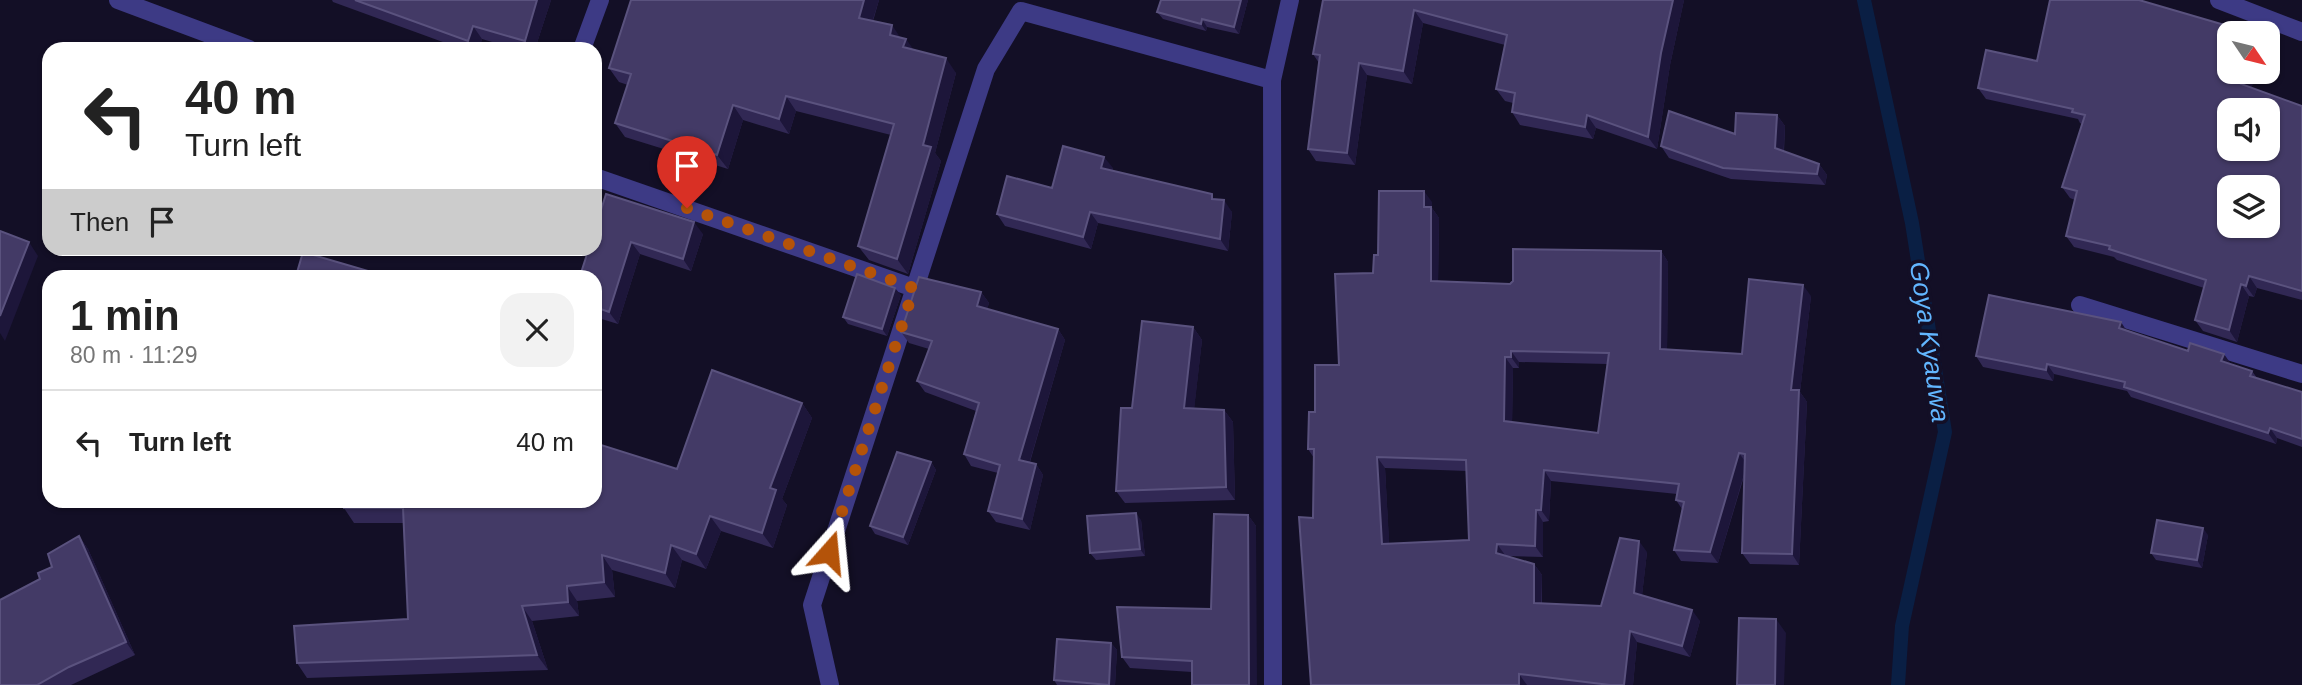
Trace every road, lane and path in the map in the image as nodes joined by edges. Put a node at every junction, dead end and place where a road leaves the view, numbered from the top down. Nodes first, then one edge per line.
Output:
1 (118, 0) edge
2 (600, 0) edge
3 (1290, 0) edge
4 (2219, 0) edge
5 (2302, 32) edge
6 (230, 42) edge
7 (585, 42) edge
8 (1272, 80) junction
9 (602, 179) edge
10 (914, 288) junction
11 (2080, 305) dead end
12 (2302, 374) edge
13 (830, 685) edge
14 (1273, 685) edge

1 - 6 street
2 - 7 street
3 - 8 street
4 - 5 street
8 - 10 street
8 - 14 street
9 - 10 street
10 - 13 street
11 - 12 street

